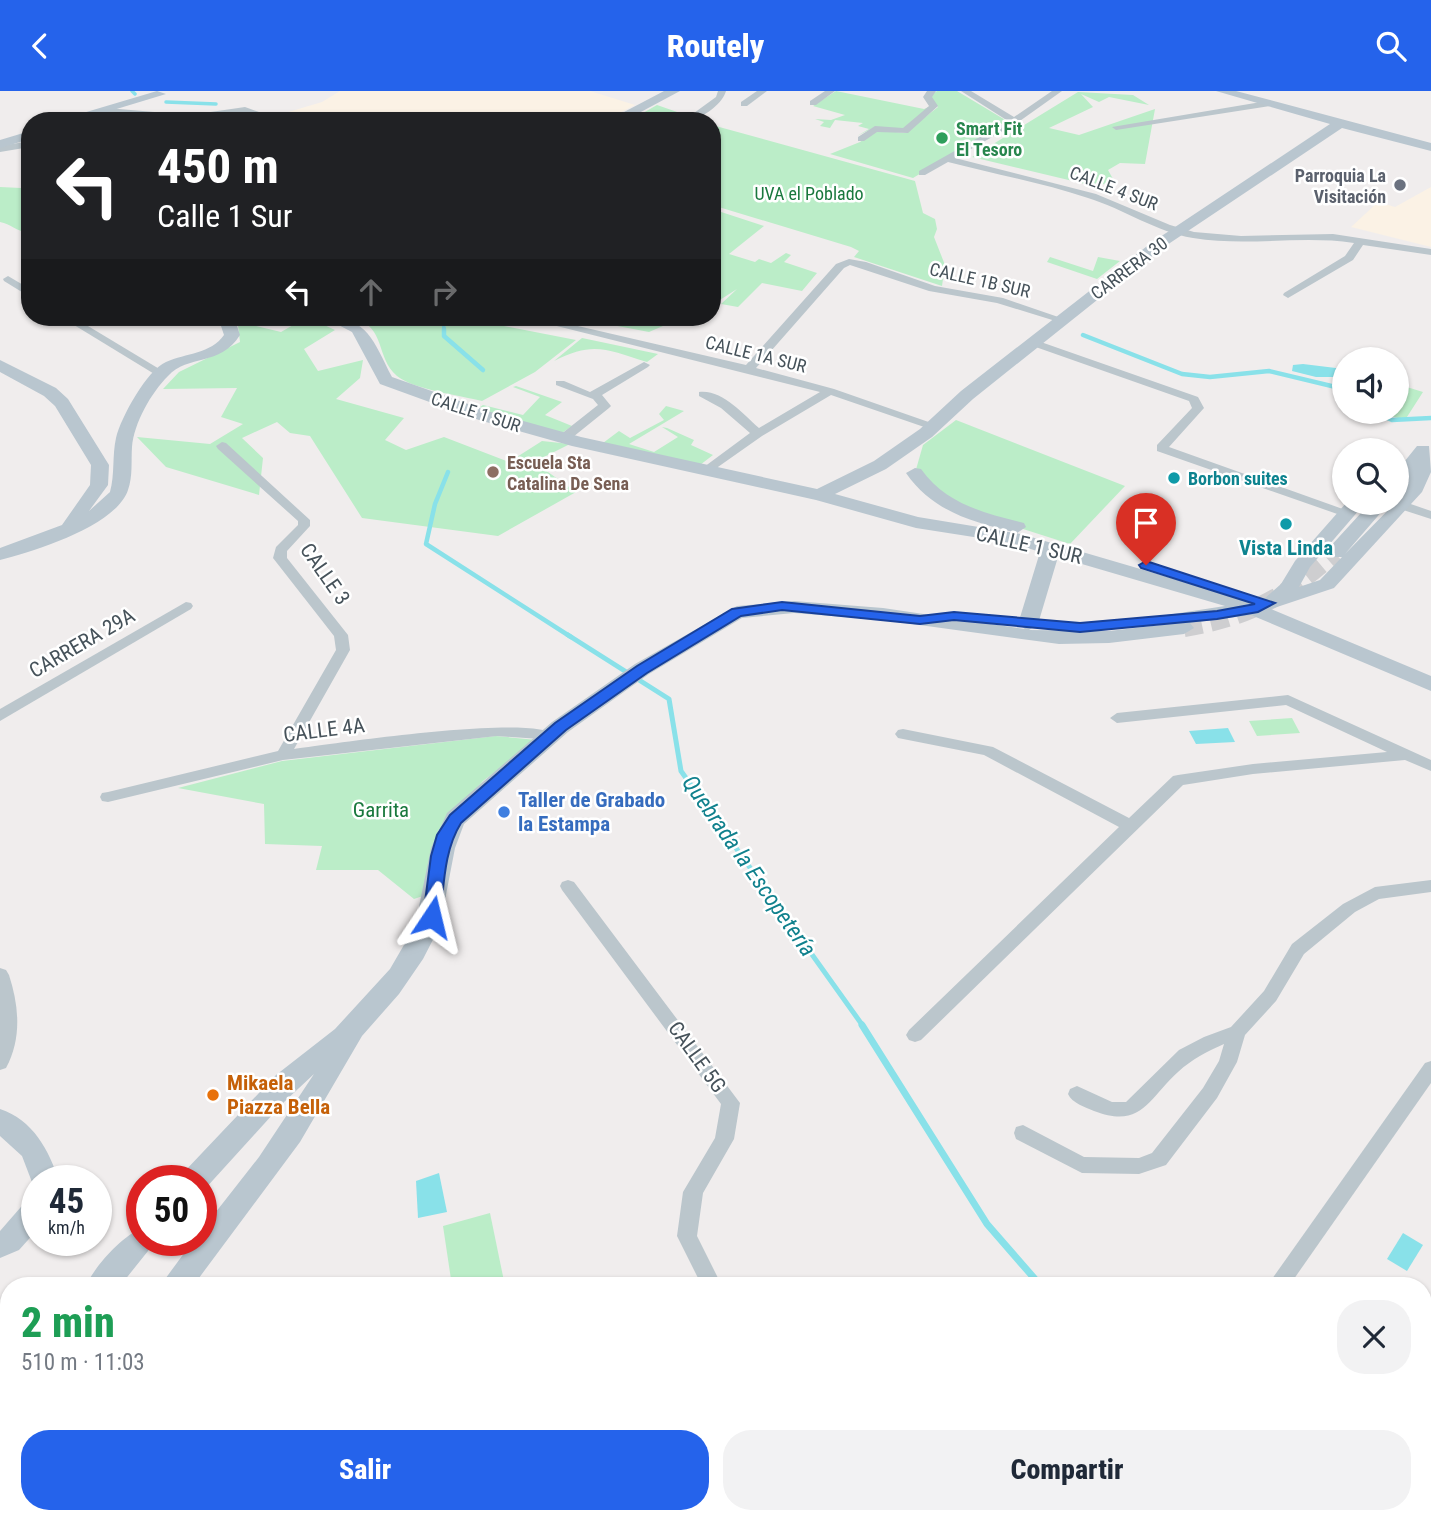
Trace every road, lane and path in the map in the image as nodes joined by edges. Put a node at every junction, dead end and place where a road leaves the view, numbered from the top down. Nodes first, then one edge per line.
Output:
1 (674, 91) edge
2 (722, 91) edge
3 (763, 91) edge
4 (831, 91) edge
5 (932, 91) edge
6 (965, 91) edge
7 (1058, 91) edge
8 (1226, 91) edge
9 (164, 92) edge
10 (744, 103) dead end
11 (813, 103) dead end
12 (1267, 104) junction
13 (107, 111) junction
14 (94, 112) edge
15 (104, 112) edge
16 (117, 112) edge
17 (228, 112) edge
18 (255, 112) edge
19 (631, 112) edge
20 (700, 112) edge
21 (1014, 121) junction
22 (1337, 123) junction
23 (1116, 127) dead end
24 (21, 135) edge
25 (21, 137) edge
26 (0, 139) edge
27 (861, 139) dead end
28 (21, 145) edge
29 (0, 146) edge
30 (1431, 149) edge
31 (946, 159) junction
32 (922, 173) dead end
33 (1178, 231) junction
34 (1362, 242) junction
35 (1426, 251) edge
36 (8, 279) dead end
37 (21, 288) edge
38 (1288, 295) dead end
39 (1062, 320) junction
40 (81, 326) edge
41 (229, 326) edge
42 (350, 326) edge
43 (565, 326) edge
44 (1034, 343) junction
45 (0, 365) edge
46 (749, 369) junction
47 (160, 373) junction
48 (560, 383) dead end
49 (830, 391) junction
50 (703, 394) dead end
51 (930, 429) junction
52 (758, 433) junction
53 (564, 438) junction
54 (1427, 445) edge
55 (222, 446) dead end
56 (1409, 457) edge
57 (880, 465) junction
58 (1409, 468) edge
59 (708, 470) junction
60 (915, 473) junction
61 (852, 481) junction
62 (819, 495) junction
63 (1409, 496) edge
64 (88, 500) junction
65 (1332, 501) edge
66 (947, 504) junction
67 (109, 506) junction
68 (1409, 507) edge
69 (862, 508) junction
70 (1345, 515) edge
71 (1369, 515) edge
72 (1393, 515) edge
73 (1431, 515) edge
74 (933, 525) junction
75 (66, 529) junction
76 (1051, 548) junction
77 (6, 551) edge
78 (1335, 552) tunnel mouth
79 (186, 606) dead end
80 (1260, 606) junction
81 (920, 620) junction
82 (1028, 624) junction
83 (1184, 628) tunnel mouth
84 (1431, 670) edge
85 (1431, 684) edge
86 (0, 716) edge
87 (1117, 717) dead end
88 (555, 731) junction
89 (903, 734) dead end
90 (283, 755) junction
91 (1405, 755) junction
92 (1431, 767) edge
93 (108, 797) dead end
94 (1130, 827) junction
95 (568, 886) dead end
96 (1431, 886) edge
97 (0, 975) edge
98 (352, 1030) junction
99 (1237, 1032) junction
100 (915, 1035) dead end
101 (0, 1063) edge
102 (1431, 1068) edge
103 (1077, 1094) dead end
104 (0, 1120) edge
105 (1023, 1133) dead end
106 (40, 1165) edge
107 (209, 1165) edge
108 (21, 1227) edge
109 (0, 1245) edge
110 (128, 1256) edge
111 (109, 1277) edge
112 (182, 1277) edge
113 (708, 1277) edge
114 (1283, 1277) edge

1 - 19 street
2 - 20 street
3 - 10 street
4 - 11 street
5 - 27 street
6 - 21 street
7 - 21 street
8 - 12 street
9 - 13 street
9 - 14 street
12 - 22 street
12 - 23 street
13 - 15 street
13 - 16 street
17 - 18 street
21 - 31 street
22 - 30 street
22 - 33 street, CARRERA 30
24 - 26 street
25 - 29 street
28 - 29 street
31 - 32 street
31 - 33 street, CALLE 4 SUR
33 - 34 street, CALLE 4 SUR
33 - 39 street, CARRERA 30
34 - 35 street, CALLE 4 SUR
34 - 38 street
36 - 37 street
39 - 44 street, CARRERA 30
39 - 46 street, CALLE 1B SUR
40 - 47 street
41 - 47 street
42 - 53 street, CALLE 1 SUR
43 - 46 street, CALLE 1A SUR
44 - 51 street, CARRERA 30
44 - 65 street
45 - 64 street
46 - 49 street, CALLE 1A SUR
47 - 67 street
48 - 53 street
49 - 51 street, CALLE 1A SUR
49 - 52 street
50 - 52 street
51 - 57 street, CARRERA 30
51 - 60 street
52 - 59 street
53 - 59 street, CALLE 1 SUR
54 - 56 street
54 - 58 street
54 - 63 street
55 - 90 street, CALLE 3
57 - 60 street
57 - 61 street
59 - 62 street, CALLE 1 SUR
60 - 66 street, CALLE 1 SUR
61 - 62 street
61 - 69 street
62 - 69 street, CALLE 1 SUR
64 - 67 street
64 - 75 street
66 - 74 street
66 - 80 street, CALLE 1 SUR
67 - 75 street
68 - 73 street
69 - 74 street, CALLE 1 SUR
70 - 80 street
71 - 78 street
72 - 80 street
74 - 76 street, CALLE 1 SUR
75 - 77 street
76 - 80 street, CALLE 1 SUR
76 - 82 street
79 - 86 street, CARRERA 29A
80 - 82 street
80 - 84 street, CALLE 1 SUR
80 - 85 street, CALLE 1 SUR
81 - 82 street
81 - 83 street
81 - 88 street
87 - 91 street
88 - 90 street, CALLE 4A
88 - 98 street
89 - 94 street
90 - 93 street, CALLE 4A
91 - 92 street
91 - 94 street
94 - 100 street
95 - 113 street, CALLE 5G
96 - 99 street
97 - 101 street
98 - 107 street
98 - 112 street
99 - 103 street
99 - 105 street
102 - 114 street
104 - 106 street
108 - 109 street
110 - 111 main road

